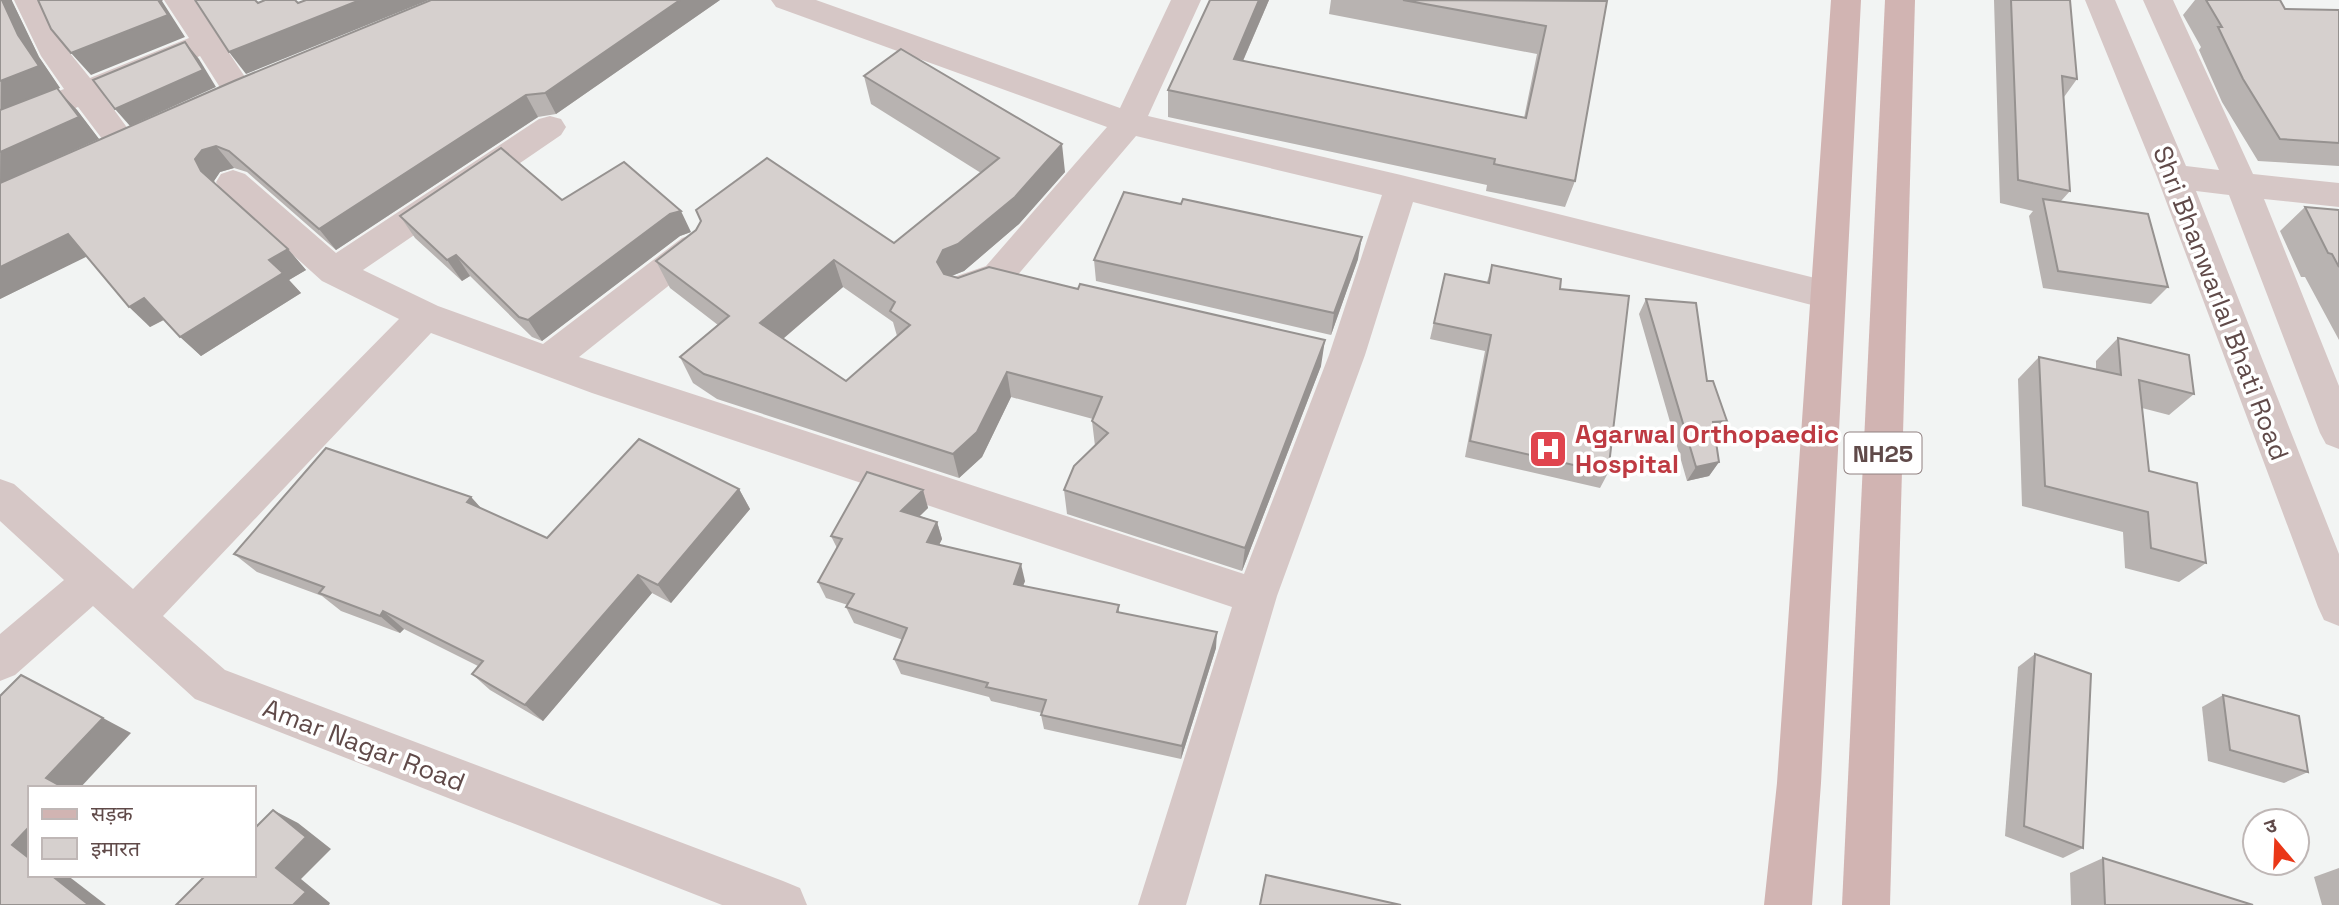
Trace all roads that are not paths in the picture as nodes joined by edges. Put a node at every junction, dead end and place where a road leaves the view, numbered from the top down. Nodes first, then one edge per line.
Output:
1 (29, 0) edge
2 (179, 0) edge
3 (786, 0) edge
4 (1186, 0) edge
5 (1846, 0) edge
6 (1900, 0) edge
7 (2100, 0) edge
8 (2167, 1) edge
9 (207, 42) junction
10 (239, 92) edge
11 (85, 93) junction
12 (1129, 123) junction
13 (0, 127) edge
14 (551, 127) dead end
15 (123, 144) edge
16 (2174, 177) junction
17 (233, 182) edge
18 (2241, 183) junction
19 (1401, 187) junction
20 (2339, 195) edge
21 (694, 247) edge
22 (334, 272) junction
23 (998, 275) junction
24 (1038, 285) edge
25 (963, 288) edge
26 (1827, 295) junction
27 (425, 316) junction
28 (548, 361) junction
29 (2339, 433) edge
30 (0, 496) edge
31 (94, 580) junction
32 (1256, 596) junction
33 (2339, 607) edge
34 (134, 617) junction
35 (0, 661) edge
36 (783, 905) edge
37 (1162, 905) edge
38 (1788, 905) edge
39 (1866, 905) edge

1 - 11 street
2 - 9 street
3 - 12 street
4 - 12 street
5 - 26 main road, NH25
6 - 39 main road, NH25
7 - 16 street, Shri Bhanwarlal Bhati Road
8 - 18 street
9 - 10 street
9 - 11 street
11 - 13 street
11 - 15 street
12 - 19 street
12 - 23 street
14 - 22 street
16 - 18 street
16 - 33 street, Shri Bhanwarlal Bhati Road
17 - 22 street
18 - 20 street
18 - 29 street
19 - 26 street
19 - 32 street
21 - 28 street
22 - 27 street
23 - 24 street
23 - 25 street
26 - 38 main road, NH25
27 - 28 street
27 - 34 street
28 - 32 street
30 - 31 street, Amar Nagar Road
31 - 34 street, Amar Nagar Road
31 - 35 street
32 - 37 street
34 - 36 street, Amar Nagar Road

